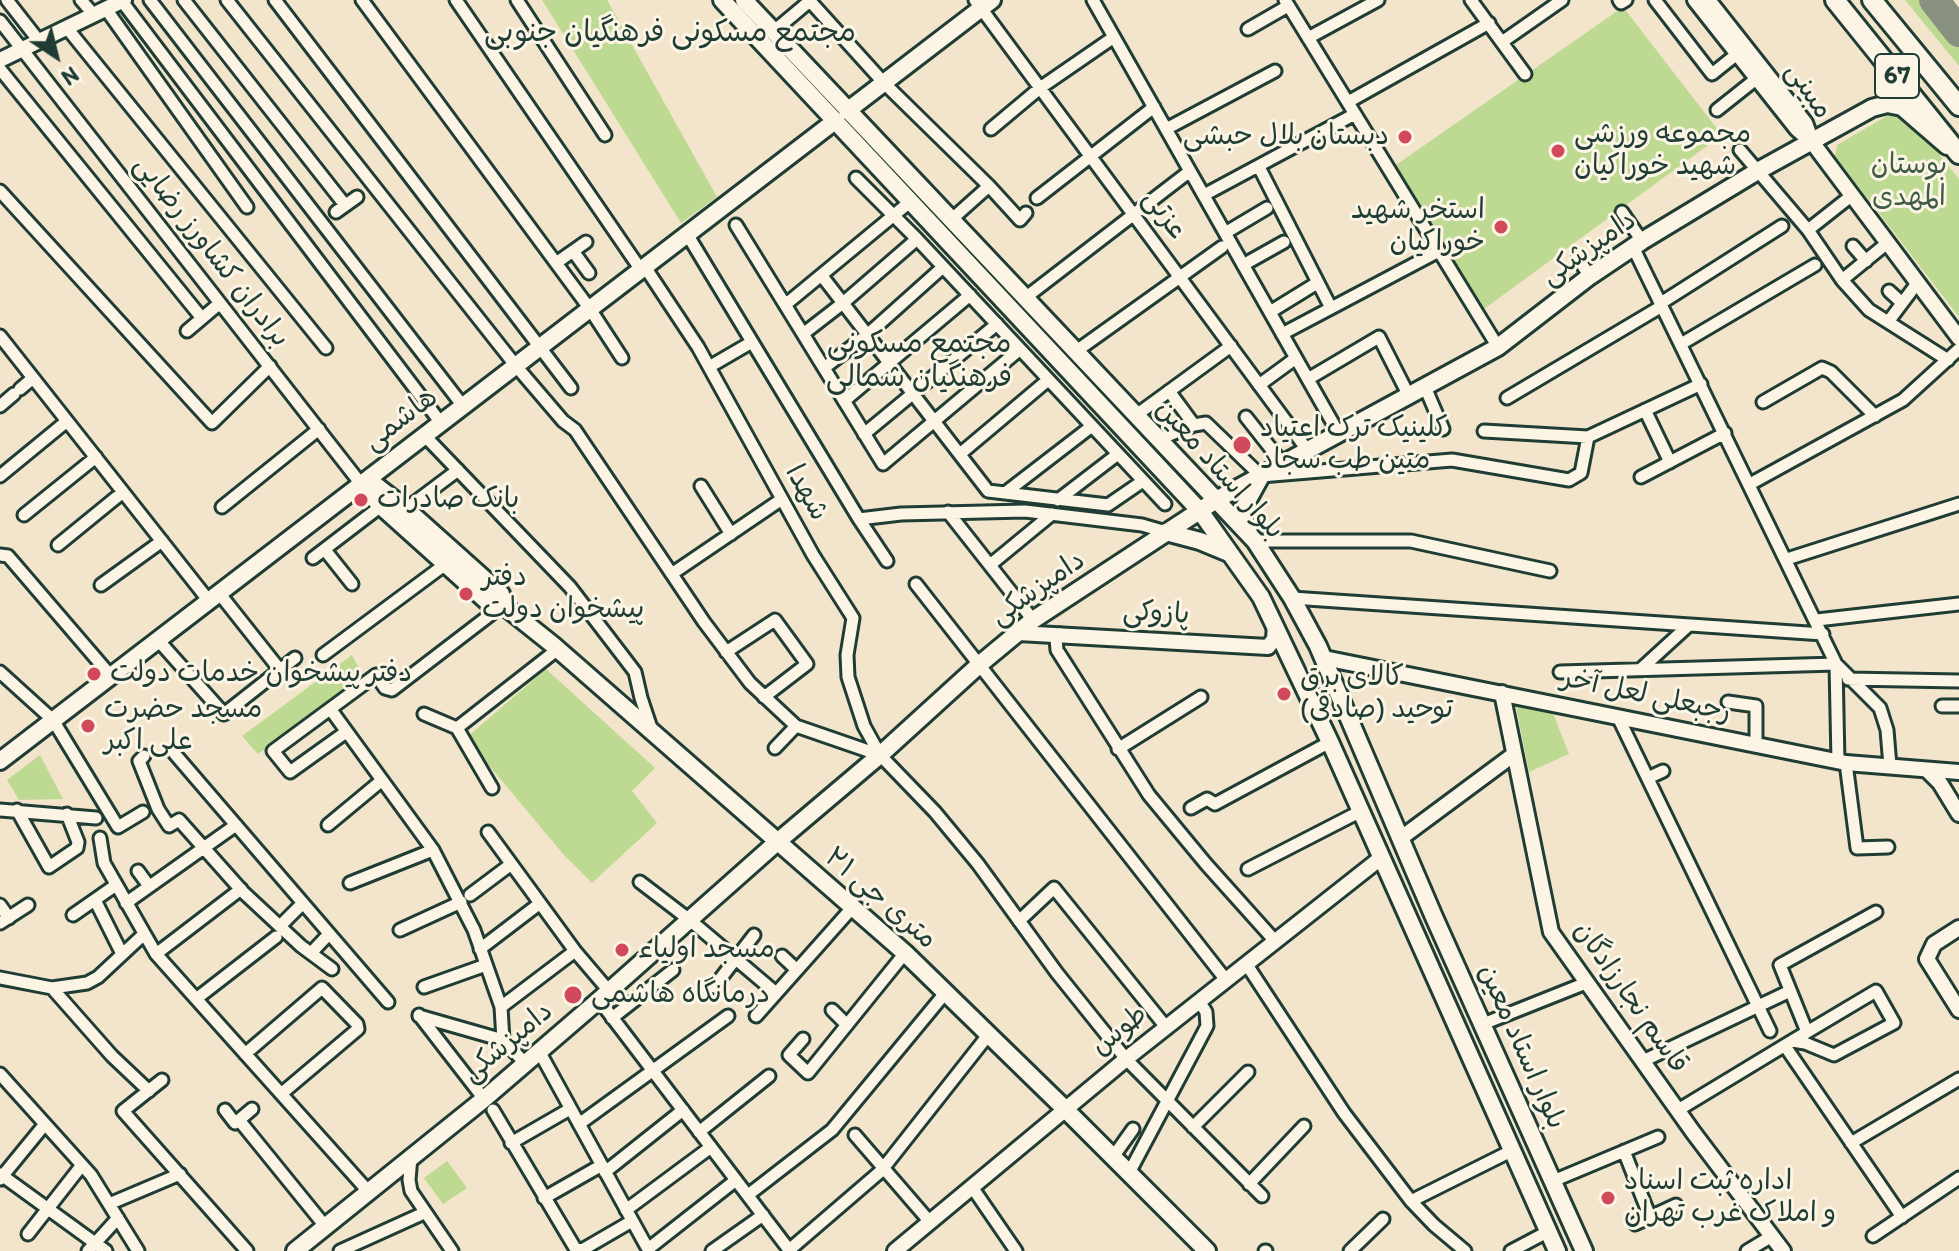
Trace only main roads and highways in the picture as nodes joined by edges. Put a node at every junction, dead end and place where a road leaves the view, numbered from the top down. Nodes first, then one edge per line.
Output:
1 (722, 0) edge
2 (744, 0) edge
3 (1835, 0) edge
4 (1872, 0) edge
5 (983, 3) edge
6 (1959, 106) edge
7 (841, 116) junction
8 (1958, 153) edge
9 (1135, 416) junction
10 (1120, 427) junction
11 (1261, 476) junction
12 (361, 484) junction
13 (1216, 500) junction
14 (1200, 511) junction
15 (1166, 532) junction
16 (1252, 538) junction
17 (1233, 555) junction
18 (451, 560) junction
19 (1292, 598) junction
20 (1264, 601) junction
21 (0, 761) edge
22 (776, 843) junction
23 (1434, 917) junction
24 (1411, 924) junction
25 (1459, 971) junction
26 (1436, 975) junction
27 (295, 1251) edge
28 (1207, 1251) edge
29 (1557, 1251) edge
30 (1584, 1251) edge

1 - 7 main road, بلوار استاد معین
2 - 7 main road, بلوار استاد معین
3 - 8 highway, 67
4 - 6 highway, 67
5 - 7 main road, هاشمی
7 - 9 main road, بلوار استاد معین
7 - 10 main road, بلوار استاد معین
7 - 12 main road, هاشمی
8 - 11 main road, دامپزشکی
9 - 10 main road
9 - 13 main road, بلوار استاد معین
10 - 14 main road, بلوار استاد معین
11 - 13 main road, دامپزشکی
11 - 16 main road
12 - 18 main road, ۲۱ متری جی
12 - 18 main road, ۲۱ متری جی
12 - 21 main road, هاشمی
13 - 14 main road, دامپزشکی
13 - 16 main road, بلوار استاد معین
14 - 15 main road, دامپزشکی
14 - 17 main road, بلوار استاد معین
15 - 17 main road
15 - 22 main road, دامپزشکی
16 - 19 main road, بلوار استاد معین
17 - 20 main road, بلوار استاد معین
18 - 22 main road, ۲۱ متری جی
19 - 20 main road
19 - 23 main road, بلوار استاد معین
20 - 24 main road, بلوار استاد معین
22 - 27 main road, دامپزشکی
22 - 28 main road, ۲۱ متری جی
23 - 24 main road
23 - 25 main road, بلوار استاد معین
24 - 26 main road, بلوار استاد معین
25 - 26 main road
25 - 30 main road, بلوار استاد معین
26 - 29 main road, بلوار استاد معین

